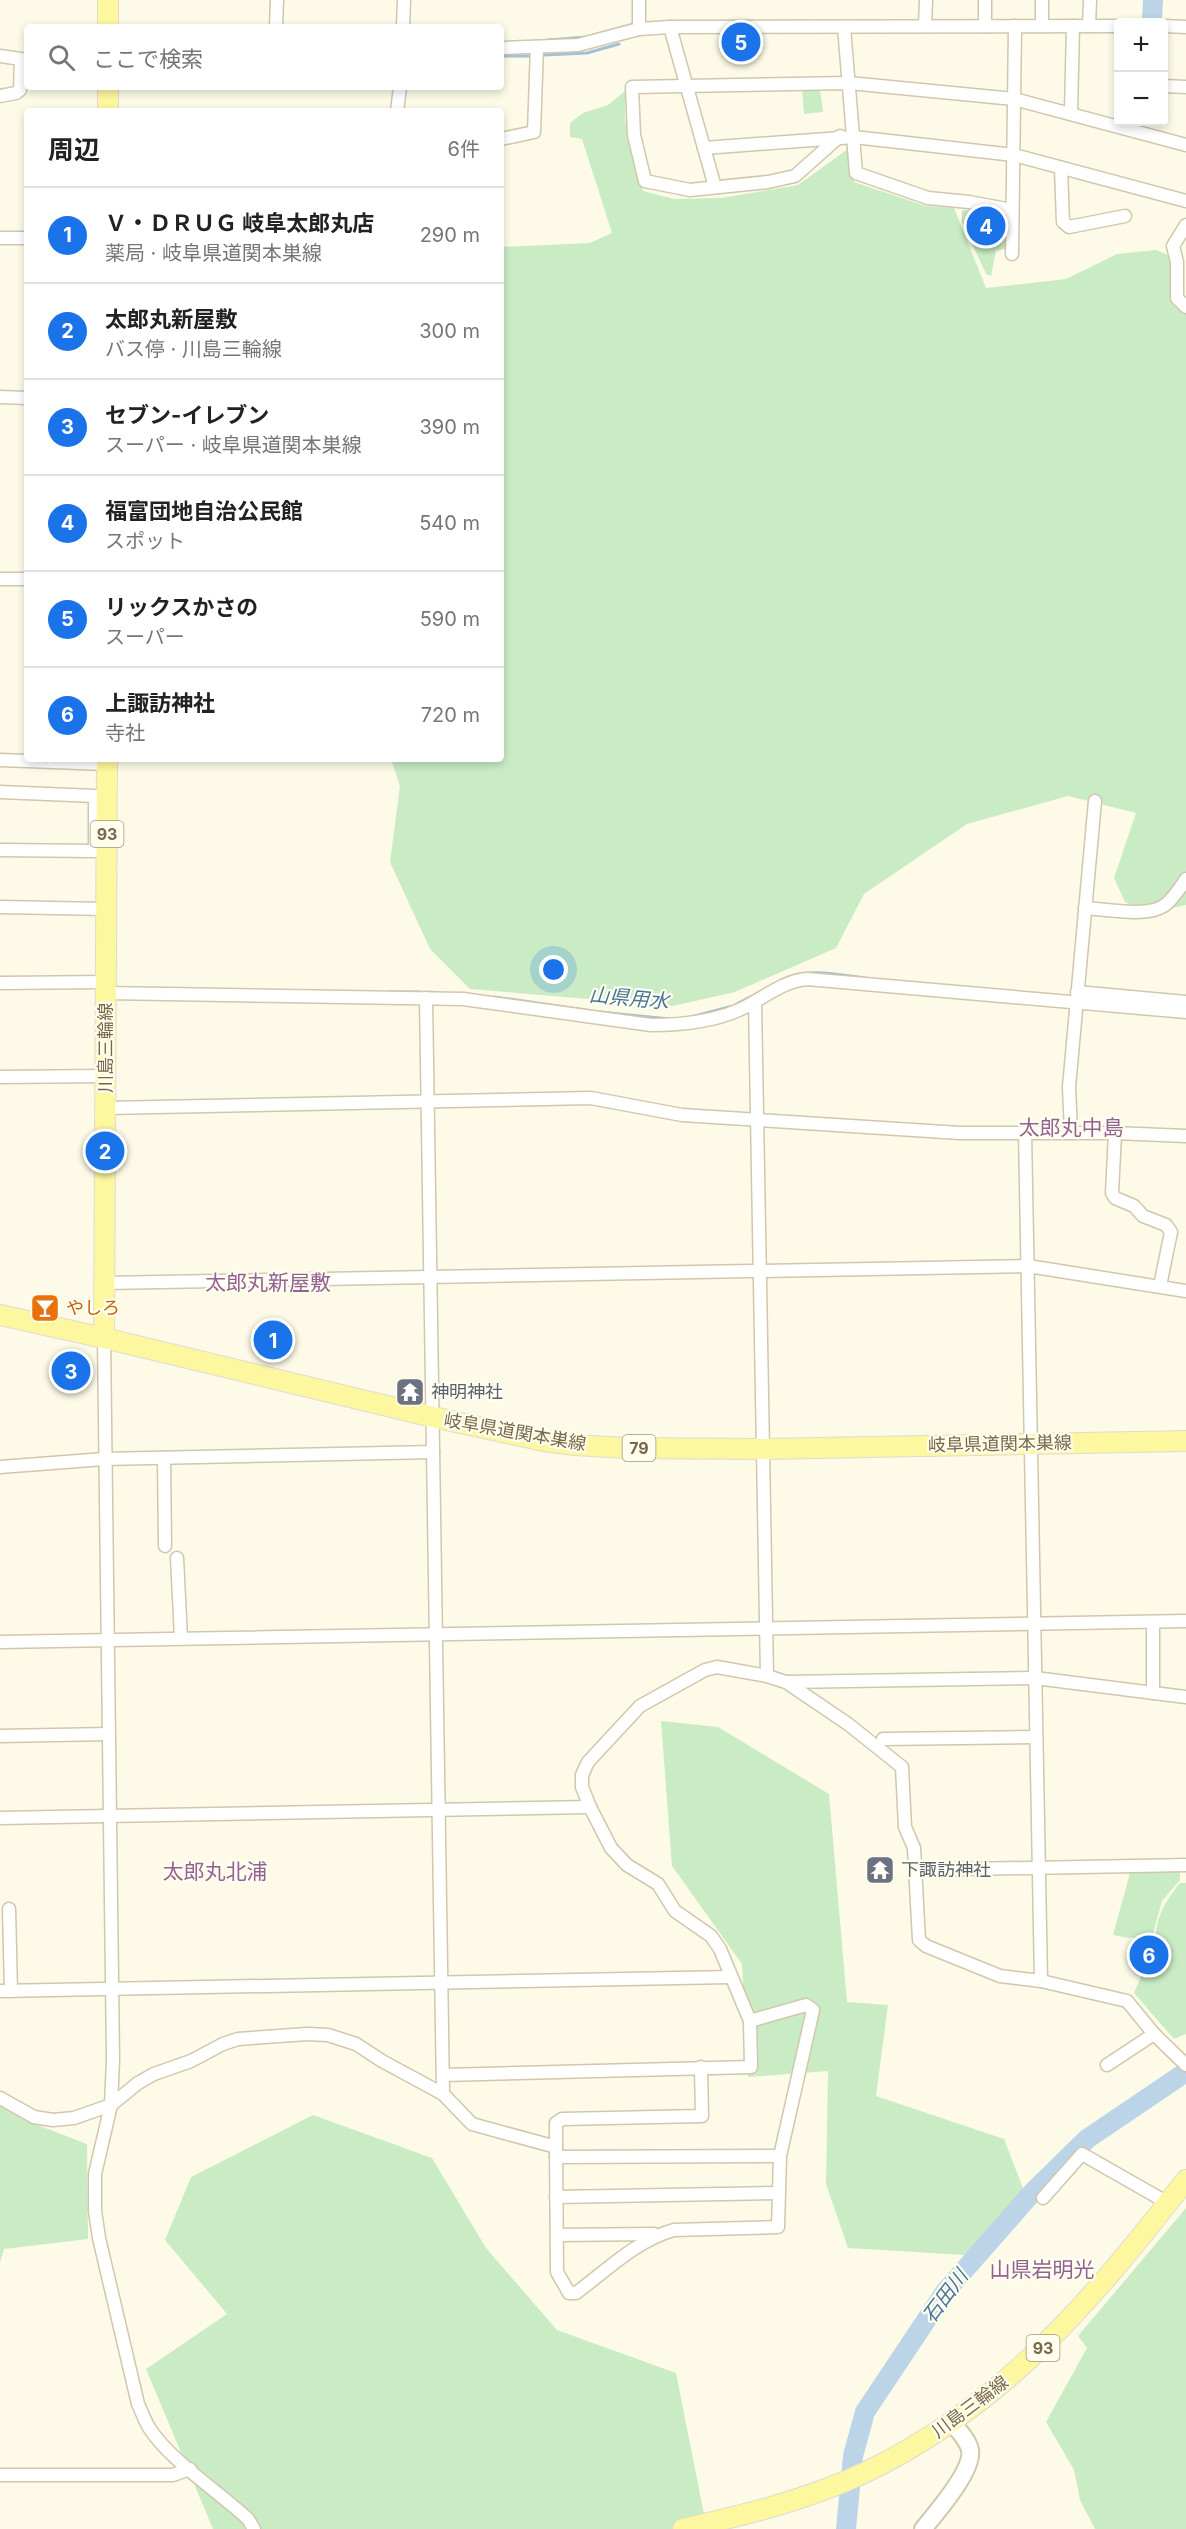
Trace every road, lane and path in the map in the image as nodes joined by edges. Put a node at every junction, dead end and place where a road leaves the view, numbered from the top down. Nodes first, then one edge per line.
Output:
1 (108, 0) edge
2 (277, 0) edge
3 (404, 0) edge
4 (639, 0) edge
5 (926, 0) edge
6 (985, 0) edge
7 (1042, 0) edge
8 (1090, 0) edge
9 (108, 24) edge
10 (276, 24) edge
11 (403, 24) edge
12 (925, 26) junction
13 (985, 26) junction
14 (1015, 26) junction
15 (1042, 26) junction
16 (1073, 26) junction
17 (1089, 26) junction
18 (1114, 26) edge
19 (1168, 26) edge
20 (670, 27) junction
21 (844, 27) junction
22 (1186, 27) edge
23 (639, 29) junction
24 (504, 48) edge
25 (537, 48) junction
26 (0, 56) edge
27 (24, 60) edge
28 (849, 83) junction
29 (1168, 86) edge
30 (687, 87) junction
31 (1186, 87) edge
32 (108, 90) edge
33 (400, 90) edge
34 (0, 96) edge
35 (1014, 99) junction
36 (108, 108) edge
37 (397, 108) edge
38 (1071, 113) junction
39 (1114, 123) edge
40 (1124, 126) edge
41 (840, 136) junction
42 (504, 137) edge
43 (854, 137) junction
44 (1186, 145) edge
45 (704, 148) junction
46 (1014, 155) junction
47 (1061, 168) junction
48 (715, 187) junction
49 (1186, 201) edge
50 (1012, 210) junction
51 (1125, 216) dead end
52 (1186, 225) edge
53 (0, 238) edge
54 (24, 238) edge
55 (1012, 254) dead end
56 (1186, 307) edge
57 (0, 398) edge
58 (24, 398) edge
59 (0, 579) edge
60 (24, 579) edge
61 (0, 760) edge
62 (24, 760) edge
63 (107, 762) edge
64 (0, 792) edge
65 (1095, 801) dead end
66 (0, 850) edge
67 (1186, 879) edge
68 (0, 907) edge
69 (1084, 908) junction
70 (106, 909) junction
71 (0, 983) edge
72 (107, 988) junction
73 (1077, 997) junction
74 (426, 998) junction
75 (755, 1002) junction
76 (1186, 1002) edge
77 (1186, 1012) edge
78 (105, 1076) junction
79 (0, 1077) edge
80 (426, 1102) junction
81 (106, 1108) junction
82 (757, 1120) junction
83 (1071, 1132) junction
84 (1025, 1133) junction
85 (1115, 1133) junction
86 (1186, 1136) edge
87 (1028, 1266) junction
88 (759, 1271) junction
89 (430, 1277) junction
90 (105, 1282) junction
91 (1160, 1286) junction
92 (1186, 1292) edge
93 (0, 1316) edge
94 (104, 1338) junction
95 (433, 1417) junction
96 (1186, 1441) edge
97 (1030, 1443) junction
98 (764, 1449) junction
99 (434, 1452) junction
100 (164, 1458) junction
101 (104, 1459) junction
102 (0, 1467) edge
103 (165, 1546) dead end
104 (177, 1558) dead end
105 (1186, 1621) edge
106 (1153, 1622) junction
107 (1034, 1624) junction
108 (767, 1629) junction
109 (436, 1634) junction
110 (181, 1638) junction
111 (107, 1639) junction
112 (0, 1642) edge
113 (767, 1676) junction
114 (1035, 1678) junction
115 (786, 1682) junction
116 (1153, 1693) junction
117 (1186, 1697) edge
118 (108, 1734) junction
119 (0, 1736) edge
120 (1036, 1737) junction
121 (884, 1739) dead end
122 (590, 1807) junction
123 (439, 1810) junction
124 (109, 1816) junction
125 (0, 1818) edge
126 (1186, 1865) edge
127 (1039, 1868) junction
128 (916, 1870) junction
129 (9, 1909) dead end
130 (730, 1977) junction
131 (1041, 1981) junction
132 (443, 1984) junction
133 (112, 1990) junction
134 (5, 1991) edge
135 (750, 2021) junction
136 (1154, 2034) junction
137 (1107, 2065) dead end
138 (1186, 2065) edge
139 (701, 2067) junction
140 (444, 2075) junction
141 (443, 2094) junction
142 (0, 2098) edge
143 (111, 2105) junction
144 (556, 2152) junction
145 (780, 2156) junction
146 (1186, 2180) edge
147 (778, 2193) junction
148 (556, 2197) junction
149 (1043, 2198) dead end
150 (1168, 2203) junction
151 (658, 2234) junction
152 (556, 2235) junction
153 (952, 2423) junction
154 (190, 2469) junction
155 (0, 2475) edge
156 (254, 2529) edge
157 (683, 2529) edge
158 (924, 2529) edge

1 - 9 main road
2 - 10 street
3 - 11 street
4 - 23 street
5 - 12 street
6 - 13 street
7 - 15 street
8 - 17 street
12 - 13 street
12 - 21 street
13 - 14 street
14 - 15 street
14 - 35 street
15 - 16 street
16 - 17 street
16 - 38 street
17 - 18 street
19 - 22 street
20 - 21 street
20 - 23 street
20 - 30 street
21 - 28 street
23 - 25 street
24 - 25 street
25 - 42 street
26 - 27 street
27 - 34 street
28 - 30 street
28 - 35 street
28 - 43 street
29 - 31 street
30 - 45 street
30 - 48 street
32 - 36 main road
33 - 37 street
35 - 38 street
35 - 46 street
38 - 39 street
40 - 44 street
41 - 43 street
41 - 45 street
41 - 48 street
43 - 46 street
43 - 50 street
45 - 48 street
46 - 47 street
46 - 50 street
47 - 49 street
47 - 51 street
50 - 55 street
52 - 56 street
53 - 54 street
57 - 58 street
59 - 60 street
61 - 62 street
63 - 70 main road, 川島三輪線 / 93
64 - 66 street
65 - 69 street
67 - 69 street
68 - 70 street
69 - 73 street
70 - 72 main road, 川島三輪線 / 93
71 - 72 street
72 - 74 street
72 - 78 main road, 川島三輪線 / 93
73 - 75 street
73 - 76 street
73 - 77 street
73 - 83 street
74 - 75 street
74 - 80 street
75 - 82 street
78 - 79 street
78 - 81 main road, 川島三輪線 / 93
80 - 81 street
80 - 82 street
80 - 89 street
81 - 90 main road, 川島三輪線 / 93
82 - 84 street
82 - 88 street
83 - 84 street
83 - 85 street
84 - 87 street
85 - 86 street
85 - 91 street
87 - 88 street
87 - 91 street
87 - 97 street
88 - 89 street
88 - 98 street
89 - 90 street
89 - 95 street
90 - 94 main road, 川島三輪線 / 93
91 - 92 street
93 - 94 main road, 岐阜県道関本巣線 / 79
94 - 95 main road, 岐阜県道関本巣線 / 79
94 - 101 street
95 - 98 main road, 岐阜県道関本巣線 / 79
95 - 99 street
96 - 97 main road, 岐阜県道関本巣線 / 79
97 - 98 main road, 岐阜県道関本巣線 / 79
97 - 107 street
98 - 108 street
99 - 100 street
99 - 109 street
100 - 101 street
100 - 103 street
101 - 102 street
101 - 111 street
104 - 110 street
105 - 106 street
106 - 107 street
106 - 116 street
107 - 108 street
107 - 114 street
108 - 109 street
108 - 113 street
109 - 110 street
109 - 123 street
110 - 111 street
111 - 112 street
111 - 118 street
113 - 115 street
113 - 122 street
114 - 115 street
114 - 116 street
114 - 120 street
115 - 128 street
116 - 117 street
118 - 119 street
118 - 124 street
120 - 121 street
120 - 127 street
122 - 123 street
122 - 130 street
123 - 124 street
123 - 132 street
124 - 125 street
124 - 133 street
126 - 127 street
127 - 128 street
127 - 131 street
128 - 131 street
129 - 134 street
130 - 132 street
130 - 135 street
131 - 136 street
132 - 133 street
132 - 140 street
133 - 134 street
133 - 143 street
135 - 139 street
135 - 145 street
136 - 137 street
136 - 138 street
139 - 140 street
139 - 144 street
140 - 141 street
141 - 143 street
141 - 144 street
142 - 143 street
143 - 154 street
144 - 145 street
144 - 148 street
145 - 147 street
146 - 150 main road, 川島三輪線 / 93
147 - 148 street
147 - 151 street
148 - 152 street
149 - 150 street
150 - 153 main road, 川島三輪線 / 93
151 - 152 street
151 - 152 street
153 - 157 main road, 川島三輪線 / 93
153 - 158 street
154 - 155 street
154 - 156 street

